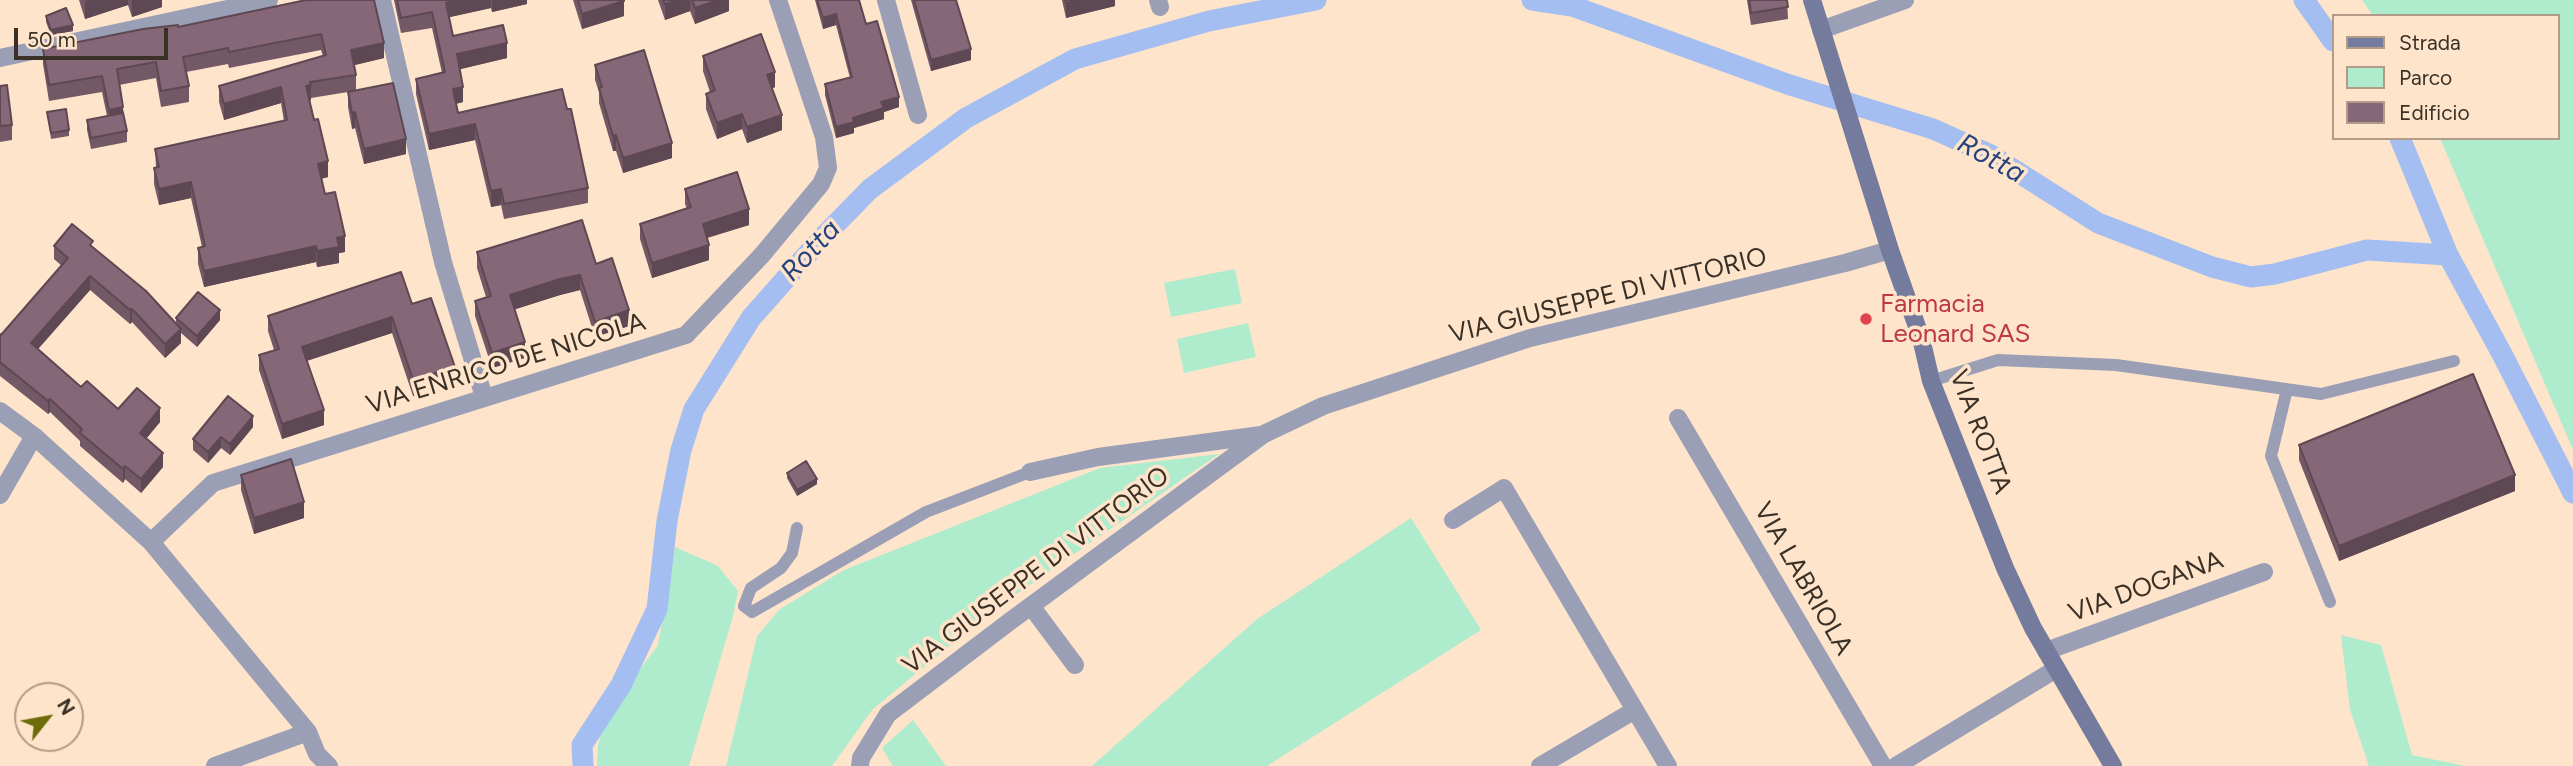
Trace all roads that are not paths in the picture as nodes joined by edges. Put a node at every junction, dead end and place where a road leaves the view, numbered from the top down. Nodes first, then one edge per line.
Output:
1 (270, 0) edge
2 (382, 0) edge
3 (778, 0) edge
4 (886, 0) edge
5 (1812, 0) edge
6 (1905, 0) edge
7 (1821, 30) junction
8 (0, 58) edge
9 (918, 115) dead end
10 (1890, 250) junction
11 (2454, 361) dead end
12 (1931, 381) junction
13 (2287, 389) junction
14 (484, 397) junction
15 (0, 411) edge
16 (1678, 418) dead end
17 (1264, 435) junction
18 (34, 436) junction
19 (1030, 472) joint
20 (0, 495) edge
21 (1453, 520) dead end
22 (797, 528) dead end
23 (151, 542) junction
24 (2264, 572) dead end
25 (2330, 602) dead end
26 (1031, 606) junction
27 (2046, 651) junction
28 (1075, 665) dead end
29 (2056, 669) junction
30 (1635, 710) junction
31 (308, 732) junction
32 (215, 766) edge
33 (329, 766) edge
34 (860, 766) edge
35 (1540, 766) edge
36 (1668, 766) edge
37 (1883, 766) edge
38 (1896, 766) edge
39 (2113, 766) edge

1 - 8 street
2 - 14 street
3 - 14 street, VIA ENRICO DE NICOLA
4 - 9 street
5 - 7 street, VIA ROTTA
6 - 7 street
7 - 10 street, VIA ROTTA
10 - 12 street, VIA ROTTA
10 - 17 street, VIA GIUSEPPE DI VITTORIO
11 - 13 lane
12 - 13 lane
12 - 27 street, VIA ROTTA
13 - 25 lane
14 - 23 street, VIA ENRICO DE NICOLA
15 - 18 street
16 - 37 street, VIA LABRIOLA
17 - 19 street, VIA GIUSEPPE DI VITTORIO
17 - 26 street, VIA GIUSEPPE DI VITTORIO
18 - 20 street
18 - 23 street
19 - 22 lane
21 - 30 street
23 - 31 street
24 - 27 street, VIA DOGANA
26 - 28 street
26 - 34 street, VIA GIUSEPPE DI VITTORIO
27 - 29 street, VIA ROTTA
29 - 38 street
29 - 39 street, VIA ROTTA
30 - 35 street
30 - 36 street
31 - 32 street
31 - 33 street

